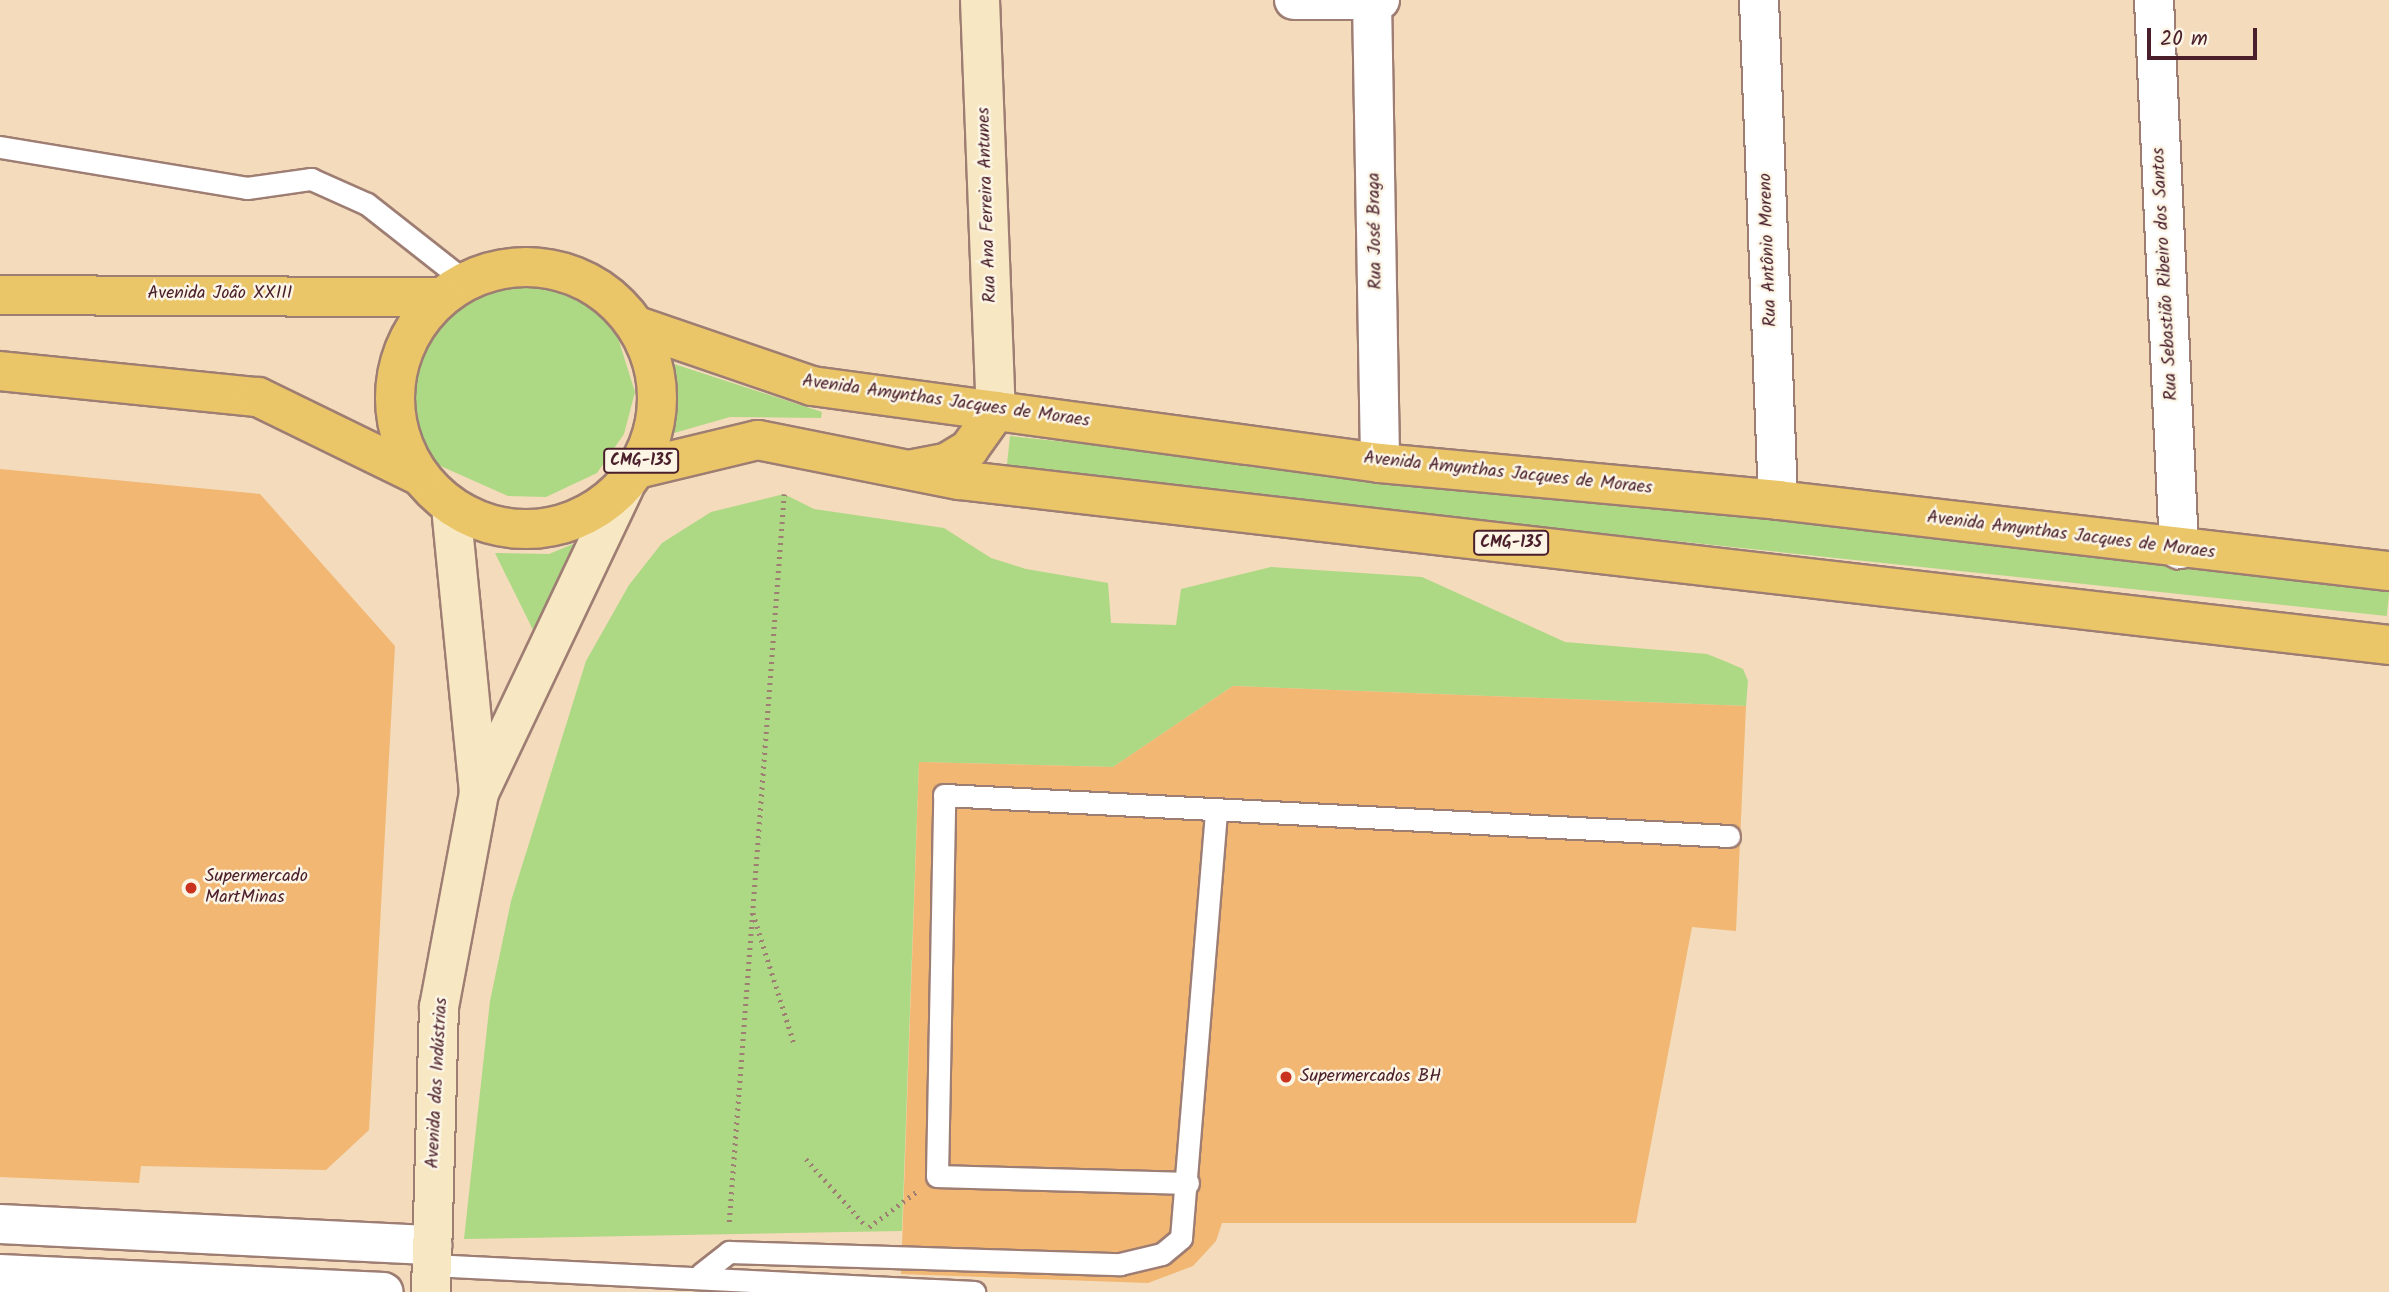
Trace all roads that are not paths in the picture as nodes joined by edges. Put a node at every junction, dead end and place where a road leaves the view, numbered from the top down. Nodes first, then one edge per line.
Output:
1 (980, 0) edge
2 (1294, 0) edge
3 (1372, 0) edge
4 (1380, 0) edge
5 (1759, 0) edge
6 (2154, 0) edge
7 (0, 147) edge
8 (453, 289) junction
9 (0, 295) edge
10 (637, 326) junction
11 (0, 371) edge
12 (996, 411) junction
13 (1380, 463) junction
14 (910, 470) junction
15 (418, 475) junction
16 (630, 478) junction
17 (1778, 500) junction
18 (451, 508) junction
19 (2179, 549) junction
20 (2389, 571) edge
21 (2389, 645) edge
22 (480, 793) junction
23 (1216, 809) junction
24 (1729, 836) dead end
25 (1188, 1183) junction
26 (4, 1225) edge
27 (432, 1267) edge
28 (701, 1274) junction
29 (6, 1280) edge
30 (384, 1292) edge
31 (974, 1292) edge

1 - 12 main road, Rua Ana Ferreira Antunes
2 - 3 street
3 - 4 street
3 - 13 street, Rua José Braga
5 - 17 street, Rua Antônio Moreno
6 - 19 street, Rua Sebastião Ribeiro dos Santos
7 - 8 lane
8 - 9 main road, Avenida João XXIII / CMG-135
8 - 10 main road, CMG-135
8 - 15 main road, CMG-135
10 - 12 main road, Avenida Amynthas Jacques de Moraes / CMG-135
10 - 16 main road, CMG-135
11 - 15 main road, CMG-135
12 - 13 main road, Avenida Amynthas Jacques de Moraes / CMG-135
12 - 14 main road
13 - 17 main road, Avenida Amynthas Jacques de Moraes / CMG-135
14 - 16 main road, CMG-135
14 - 21 main road, CMG-135
15 - 18 main road, CMG-135
16 - 18 main road, CMG-135
16 - 22 main road, Avenida das Indústrias
17 - 19 main road, Avenida Amynthas Jacques de Moraes / CMG-135
18 - 22 main road, Avenida das Indústrias
19 - 20 main road, Avenida Amynthas Jacques de Moraes / CMG-135
22 - 27 main road, Avenida das Indústrias
23 - 24 lane
23 - 25 lane
23 - 25 lane
25 - 28 lane
26 - 27 street
26 - 29 street
27 - 28 lane
28 - 31 lane
29 - 30 street

